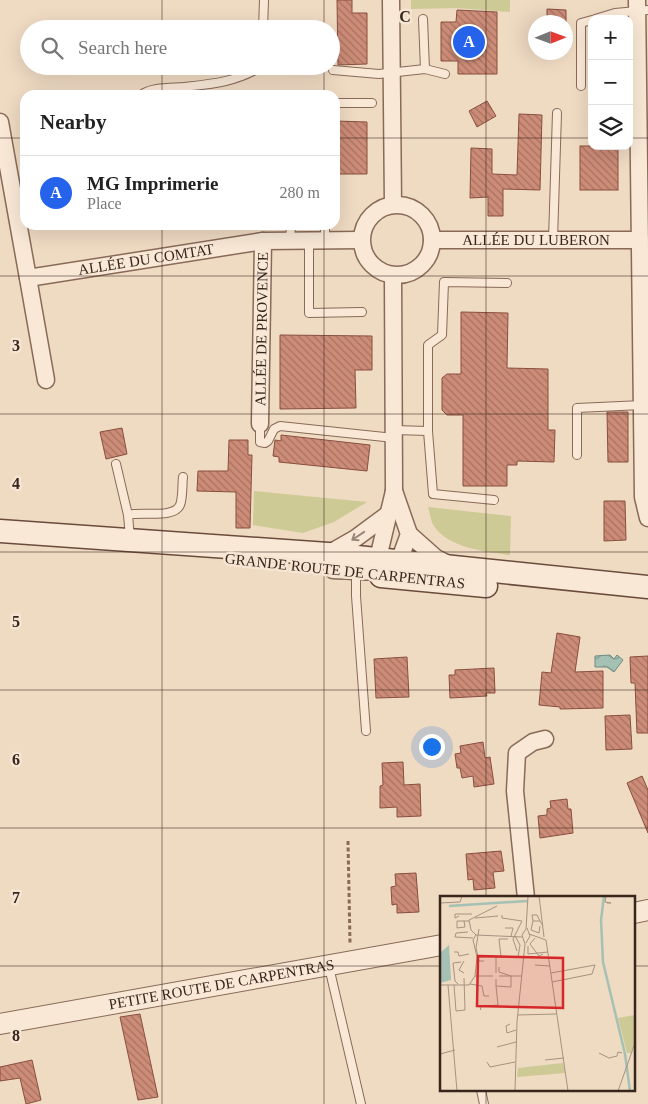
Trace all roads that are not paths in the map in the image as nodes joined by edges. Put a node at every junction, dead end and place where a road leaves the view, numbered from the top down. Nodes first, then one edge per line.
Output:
1 (264, 0) edge
2 (392, 0) edge
3 (640, 7) edge
4 (608, 15) edge
5 (423, 19) dead end
6 (263, 20) edge
7 (588, 21) edge
8 (425, 70) junction
9 (340, 71) edge
10 (392, 71) junction
11 (445, 74) dead end
12 (248, 75) edge
13 (581, 86) dead end
14 (153, 90) edge
15 (372, 103) dead end
16 (340, 104) edge
17 (557, 113) dead end
18 (0, 122) edge
19 (643, 129) edge
20 (393, 205) junction
21 (291, 233) edge
22 (319, 235) edge
23 (361, 240) junction
24 (432, 240) junction
25 (553, 240) junction
26 (640, 240) junction
27 (263, 241) junction
28 (393, 276) junction
29 (28, 278) junction
30 (507, 283) dead end
31 (644, 294) edge
32 (362, 312) dead end
33 (46, 380) dead end
34 (642, 405) junction
35 (260, 424) joint
36 (428, 431) junction
37 (394, 434) junction
38 (578, 455) dead end
39 (116, 464) dead end
40 (183, 477) dead end
41 (394, 490) junction
42 (494, 500) dead end
43 (128, 515) junction
44 (387, 515) junction
45 (648, 518) edge
46 (0, 531) edge
47 (42, 534) junction
48 (409, 534) junction
49 (130, 540) junction
50 (330, 562) junction
51 (391, 564) junction
52 (454, 568) junction
53 (356, 573) junction
54 (414, 580) junction
55 (648, 587) edge
56 (648, 600) edge
57 (366, 731) dead end
58 (545, 739) dead end
59 (526, 896) edge
60 (440, 945) edge
61 (329, 966) junction
62 (0, 1024) edge
63 (360, 1104) edge

1 - 6 lane
2 - 10 street
3 - 4 lane
3 - 19 street
5 - 8 lane
7 - 13 lane
8 - 10 lane
8 - 11 lane
9 - 10 lane
10 - 20 street
12 - 14 lane
15 - 16 lane
17 - 25 lane
18 - 29 street
19 - 26 street
20 - 23 street
20 - 24 street
21 - 22 street, ALLÉE DE PROVENCE
21 - 27 street, ALLÉE DE PROVENCE
22 - 23 street, ALLÉE DE PROVENCE
22 - 32 lane
23 - 28 street
24 - 25 street, ALLÉE DU LUBERON
24 - 28 street
25 - 26 street, ALLÉE DU LUBERON
26 - 31 street
27 - 29 street, ALLÉE DU COMTAT
27 - 35 street, ALLÉE DE PROVENCE
28 - 37 street
29 - 33 street
30 - 36 lane
31 - 34 street
34 - 38 lane
34 - 45 street
35 - 37 lane
36 - 37 lane
36 - 42 lane
37 - 41 street
39 - 43 lane
40 - 43 lane
41 - 44 street
41 - 48 street
43 - 49 lane
44 -> 50 street
44 - 51 street
46 - 47 main road, GRANDE ROUTE DE CARPENTRAS
47 - 49 main road, GRANDE ROUTE DE CARPENTRAS
47 - 50 main road, GRANDE ROUTE DE CARPENTRAS
48 - 51 street
48 - 52 street
49 - 50 main road, GRANDE ROUTE DE CARPENTRAS
50 - 51 main road, GRANDE ROUTE DE CARPENTRAS
50 - 53 main road, GRANDE ROUTE DE CARPENTRAS
51 - 52 main road, GRANDE ROUTE DE CARPENTRAS
51 - 54 street
52 - 55 main road, GRANDE ROUTE DE CARPENTRAS
53 - 54 main road, GRANDE ROUTE DE CARPENTRAS
53 - 57 lane
54 - 56 main road, GRANDE ROUTE DE CARPENTRAS
58 - 59 street
60 - 61 street, PETITE ROUTE DE CARPENTRAS
61 - 62 street, PETITE ROUTE DE CARPENTRAS
61 - 63 lane

